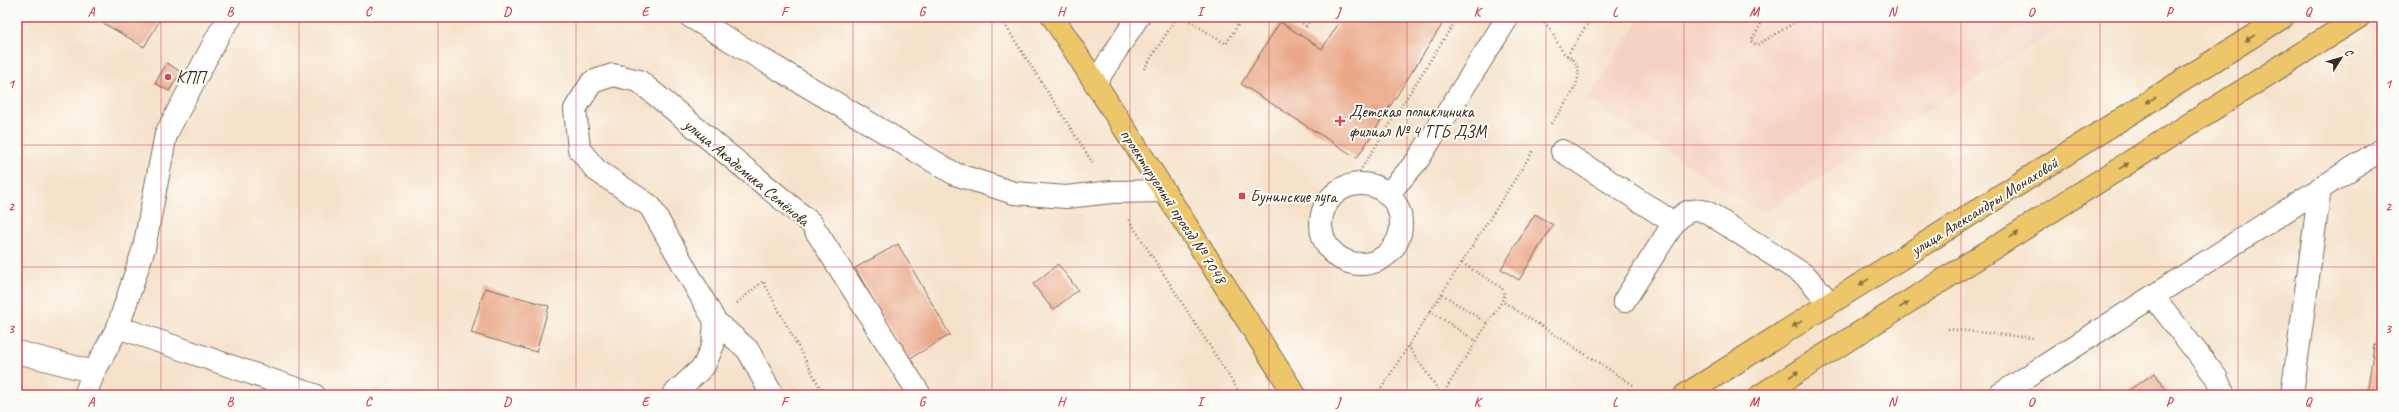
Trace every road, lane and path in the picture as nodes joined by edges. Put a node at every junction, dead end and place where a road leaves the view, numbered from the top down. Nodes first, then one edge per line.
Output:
1 (231, 17) edge
2 (691, 17) edge
3 (1053, 17) edge
4 (1138, 17) edge
5 (1177, 17) edge
6 (1183, 17) edge
7 (1243, 17) edge
8 (1292, 17) edge
9 (1312, 17) edge
10 (1458, 17) edge
11 (1508, 17) edge
12 (1538, 17) edge
13 (1592, 17) edge
14 (1765, 17) edge
15 (1804, 17) edge
16 (2283, 17) edge
17 (2359, 17) edge
18 (1567, 56) junction
19 (1144, 69) dead end
20 (1096, 83) junction
21 (1546, 132) dead end
22 (1537, 145) dead end
23 (2382, 149) edge
24 (1562, 151) dead end
25 (1351, 185) junction
26 (2320, 188) junction
27 (1163, 191) junction
28 (1388, 194) junction
29 (1674, 223) junction
30 (1462, 263) junction
31 (1442, 294) junction
32 (2153, 296) junction
33 (1502, 301) junction
34 (1624, 301) dead end
35 (1830, 303) junction
36 (1430, 311) junction
37 (715, 321) junction
38 (1488, 324) junction
39 (118, 327) junction
40 (1948, 329) dead end
41 (1476, 341) junction
42 (2080, 342) junction
43 (1408, 346) junction
44 (17, 352) edge
45 (94, 372) junction
46 (1635, 386) dead end
47 (85, 395) edge
48 (314, 395) edge
49 (673, 395) edge
50 (772, 395) edge
51 (824, 395) edge
52 (920, 395) edge
53 (1295, 395) edge
54 (1377, 395) edge
55 (1442, 395) edge
56 (1685, 395) edge
57 (1761, 395) edge
58 (1999, 395) edge
59 (2224, 395) edge
60 (2292, 395) edge

1 - 39 street
2 - 27 street
3 - 20 main road, проектируемый проезд № 7048
4 - 20 street
5 - 19 path
6 - 7 path
8 - 9 path
10 - 25 path
11 - 28 street
12 - 18 path
13 - 18 path
14 - 15 path
16 -> 35 main road, улица Александры Монаховой
57 -> 17 main road
18 - 21 path
20 - 27 main road, проектируемый проезд № 7048
22 - 30 path
23 - 26 street
24 - 29 street
25 - 28 street
25 - 28 street
26 - 32 street
26 - 60 street
27 - 53 main road, проектируемый проезд № 7048
29 - 34 street
29 - 35 street
30 - 31 path
30 - 33 path
31 - 36 path
31 - 38 path
32 - 42 street
32 - 59 street
33 - 38 path
33 - 46 path
35 -> 56 main road, улица Александры Монаховой
36 - 41 path
36 - 43 path
37 - 49 street
37 - 50 street
37 - 51 path
37 - 52 street, улица Академика Семёнова
38 - 41 path
39 - 45 street
39 - 48 street
40 - 42 path
41 - 55 path
42 - 58 street
43 - 54 path
43 - 55 path
44 - 45 street
45 - 47 street

